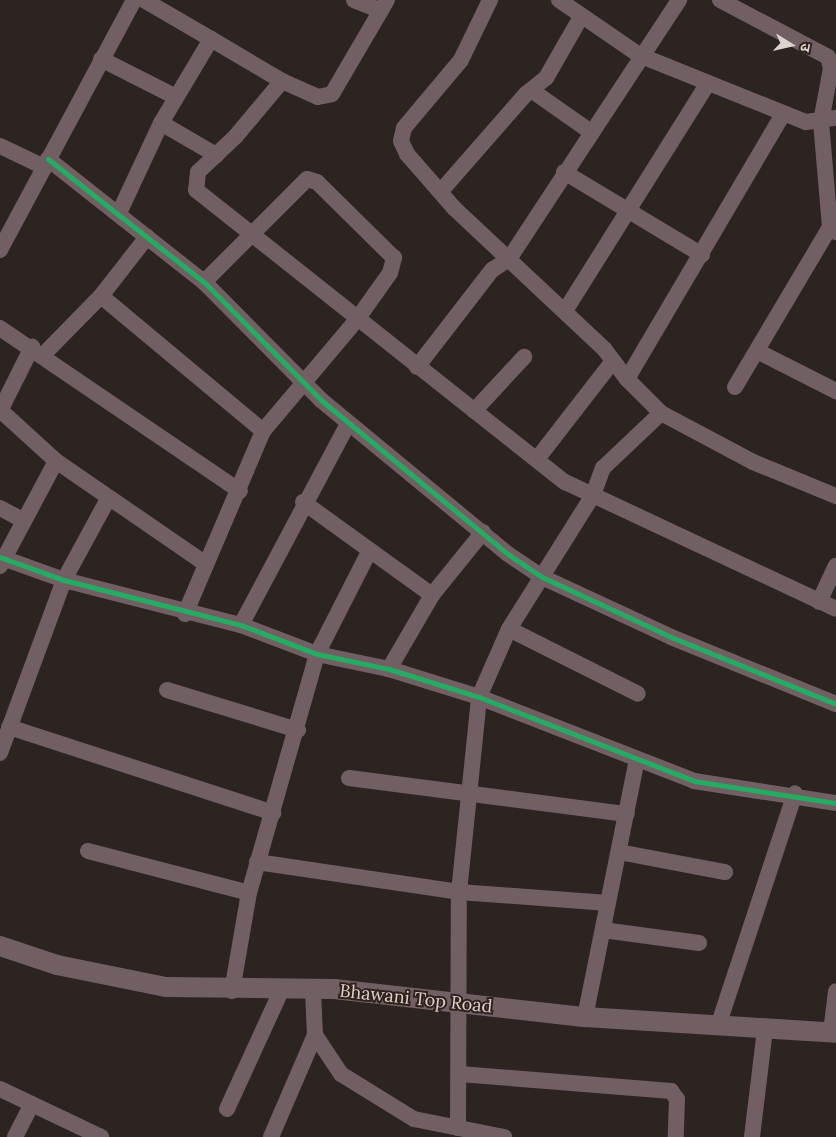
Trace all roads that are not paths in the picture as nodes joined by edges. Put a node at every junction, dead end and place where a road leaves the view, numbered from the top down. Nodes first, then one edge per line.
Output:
1 (134, 0) edge
2 (144, 0) edge
3 (354, 0) edge
4 (490, 0) edge
5 (558, 0) edge
6 (679, 0) edge
7 (720, 0) edge
8 (384, 6) edge
9 (580, 17) junction
10 (211, 39) junction
11 (639, 55) junction
12 (101, 59) junction
13 (282, 81) junction
14 (708, 84) junction
15 (534, 92) junction
16 (176, 97) junction
17 (783, 114) junction
18 (160, 123) junction
19 (829, 128) edge
20 (591, 132) junction
21 (0, 146) edge
22 (216, 155) junction
23 (46, 163) junction
24 (564, 172) junction
25 (441, 191) junction
26 (119, 213) junction
27 (630, 214) junction
28 (833, 229) edge
29 (252, 233) junction
30 (147, 238) junction
31 (0, 250) edge
32 (702, 255) junction
33 (509, 258) junction
34 (204, 282) junction
35 (101, 296) junction
36 (565, 310) junction
37 (358, 318) junction
38 (0, 328) edge
39 (757, 350) junction
40 (38, 351) junction
41 (524, 357) dead end
42 (612, 360) junction
43 (417, 367) junction
44 (626, 379) junction
45 (304, 384) junction
46 (735, 388) dead end
47 (836, 391) edge
48 (0, 410) edge
49 (474, 411) junction
50 (662, 413) junction
51 (348, 424) junction
52 (263, 431) junction
53 (537, 459) junction
54 (56, 461) junction
55 (240, 491) junction
56 (593, 495) junction
57 (836, 496) edge
58 (108, 499) junction
59 (303, 502) junction
60 (0, 508) edge
61 (24, 521) junction
62 (483, 532) junction
63 (369, 552) junction
64 (1, 560) edge
65 (206, 564) junction
66 (836, 566) edge
67 (542, 577) junction
68 (64, 580) junction
69 (432, 595) junction
70 (819, 602) junction
71 (836, 609) edge
72 (185, 614) junction
73 (241, 625) junction
74 (509, 629) junction
75 (317, 654) junction
76 (389, 669) junction
77 (167, 690) dead end
78 (638, 694) dead end
79 (479, 697) junction
80 (836, 704) edge
81 (9, 727) junction
82 (298, 730) junction
83 (0, 754) edge
84 (637, 760) junction
85 (349, 778) dead end
86 (794, 793) junction
87 (471, 797) junction
88 (836, 803) edge
89 (273, 813) junction
90 (627, 814) junction
91 (88, 851) dead end
92 (619, 852) junction
93 (257, 862) junction
94 (724, 872) dead end
95 (459, 892) junction
96 (248, 893) junction
97 (608, 903) junction
98 (603, 930) junction
99 (698, 943) dead end
100 (0, 946) edge
101 (313, 990) junction
102 (232, 991) junction
103 (281, 991) junction
104 (836, 991) edge
105 (458, 1003) junction
106 (584, 1017) junction
107 (718, 1026) junction
108 (765, 1029) junction
109 (834, 1033) edge
110 (315, 1035) junction
111 (460, 1074) junction
112 (0, 1089) edge
113 (32, 1104) junction
114 (227, 1109) dead end
115 (449, 1130) edge
116 (758, 1136) edge
117 (15, 1137) edge
118 (101, 1137) edge
119 (271, 1137) edge
120 (504, 1137) edge
121 (676, 1137) edge

1 - 12 street
2 - 10 street
3 - 8 street
4 - 25 street
5 - 9 street
6 - 11 street
7 - 19 street
8 - 13 street
9 - 11 street
9 - 15 street
10 - 13 street
10 - 16 street
11 - 14 street
11 - 20 street
12 - 16 street
12 - 23 street
13 - 22 street
14 - 17 street
14 - 27 street
15 - 20 street
15 - 25 street
16 - 18 street
17 - 19 street
17 - 32 street
18 - 22 street
18 - 26 street
19 - 28 street
20 - 24 street
21 - 23 street
22 - 29 street
23 - 26 street
23 - 31 street
24 - 27 street
24 - 33 street
25 - 33 street
26 - 30 street
27 - 32 street
27 - 36 street
28 - 39 street
29 - 34 street
29 - 37 street
29 - 37 street
30 - 34 street
30 - 35 street
32 - 44 street
33 - 36 street
33 - 43 street
34 - 45 street
35 - 40 street
35 - 52 street
36 - 42 street
37 - 43 street
37 - 45 street
38 - 40 street
39 - 46 street
39 - 47 street
40 - 48 street
40 - 55 street
41 - 49 street
42 - 44 street
42 - 53 street
43 - 49 street
44 - 50 street
45 - 51 street
45 - 52 street
48 - 54 street
49 - 53 street
50 - 56 street
50 - 57 street
51 - 59 street
51 - 62 street
52 - 55 street
53 - 56 street
54 - 58 street
54 - 61 street
55 - 65 street
56 - 67 street
56 - 70 street
58 - 65 street
58 - 68 street
59 - 63 street
59 - 73 street
60 - 61 street
61 - 64 street
62 - 67 street
62 - 69 street
63 - 69 street
63 - 75 street
64 - 68 street
65 - 72 street
66 - 70 street
67 - 74 street
67 - 80 street
68 - 72 street
68 - 81 street
69 - 76 street
70 - 71 street
72 - 73 street
73 - 75 street
74 - 78 street
74 - 79 street
75 - 76 street
75 - 82 street
76 - 79 street
77 - 82 street
79 - 84 street
79 - 87 street
81 - 83 street
81 - 89 street
82 - 89 street
84 - 86 street
84 - 90 street
85 - 87 street
86 - 88 street
86 - 107 street
87 - 90 street
87 - 95 street
89 - 93 street
90 - 92 street
91 - 96 street
92 - 94 street
92 - 97 street
93 - 95 street
93 - 96 street
95 - 97 street
95 - 105 street
96 - 102 street
97 - 98 street
98 - 99 street
98 - 106 street
100 - 102 street, Bhawani Top Road
101 - 103 street, Bhawani Top Road
101 - 105 street, Bhawani Top Road
101 - 110 street
102 - 103 street, Bhawani Top Road
103 - 114 street
104 - 109 street
105 - 106 street, Bhawani Top Road
105 - 111 street
106 - 107 street, Bhawani Top Road
107 - 108 street, Bhawani Top Road
108 - 109 street, Bhawani Top Road
108 - 116 street
110 - 115 street
110 - 119 street
111 - 115 street
111 - 121 street
112 - 113 street
113 - 117 street
113 - 118 street
115 - 120 street

